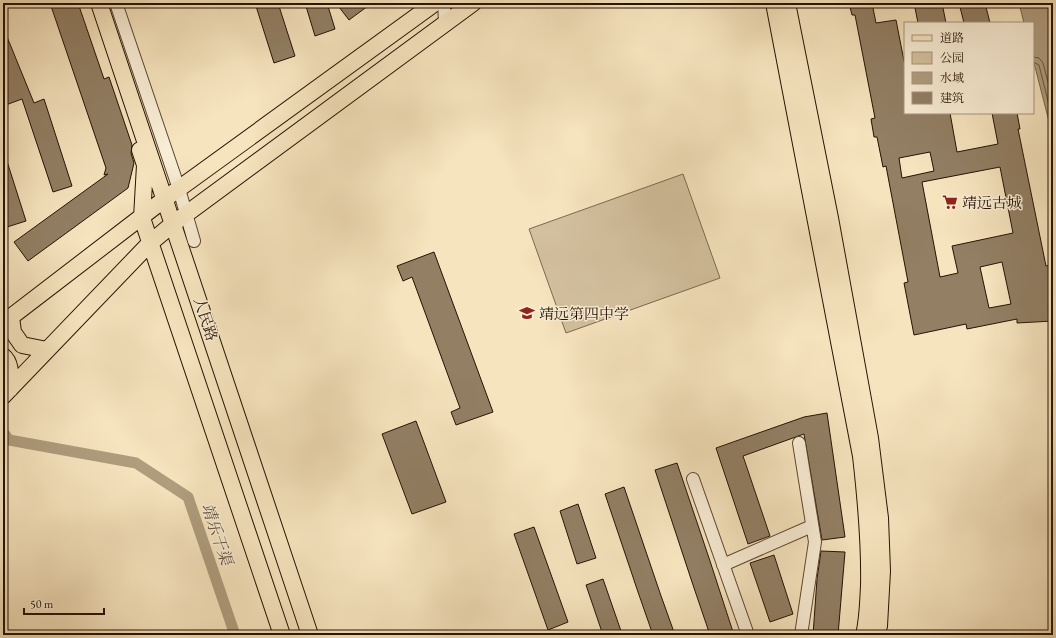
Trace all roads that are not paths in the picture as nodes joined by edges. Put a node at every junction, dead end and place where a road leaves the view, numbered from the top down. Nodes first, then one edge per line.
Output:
1 (90, 3) edge
2 (99, 3) edge
3 (116, 3) edge
4 (435, 3) edge
5 (444, 3) edge
6 (472, 3) edge
7 (774, 3) edge
8 (787, 3) edge
9 (446, 22) junction
10 (179, 189) junction
11 (166, 198) junction
12 (142, 218) junction
13 (180, 218) junction
14 (194, 241) dead end
15 (150, 243) junction
16 (7, 320) edge
17 (47, 350) junction
18 (3, 356) edge
19 (6, 394) edge
20 (799, 443) dead end
21 (693, 479) dead end
22 (812, 526) junction
23 (723, 564) junction
24 (282, 635) edge
25 (310, 635) edge
26 (748, 635) edge
27 (801, 635) edge
28 (864, 635) edge
29 (876, 635) edge

1 - 12 main road, 人民路
2 - 11 main road, 人民路
3 - 10 street
4 - 10 main road
5 - 9 street
6 - 9 main road
7 - 28 main road
8 - 29 main road
9 - 13 main road
10 - 11 main road
10 - 13 street
11 - 12 main road
11 - 13 main road, 人民路
12 - 15 main road, 人民路
12 - 16 main road
13 - 14 street
13 - 15 main road
13 - 25 main road, 人民路
15 - 17 main road
15 - 24 main road, 人民路
16 - 17 main road
17 - 19 main road
18 - 19 main road
20 - 22 street
21 - 23 street
22 - 23 street
22 - 27 street
23 - 26 street

